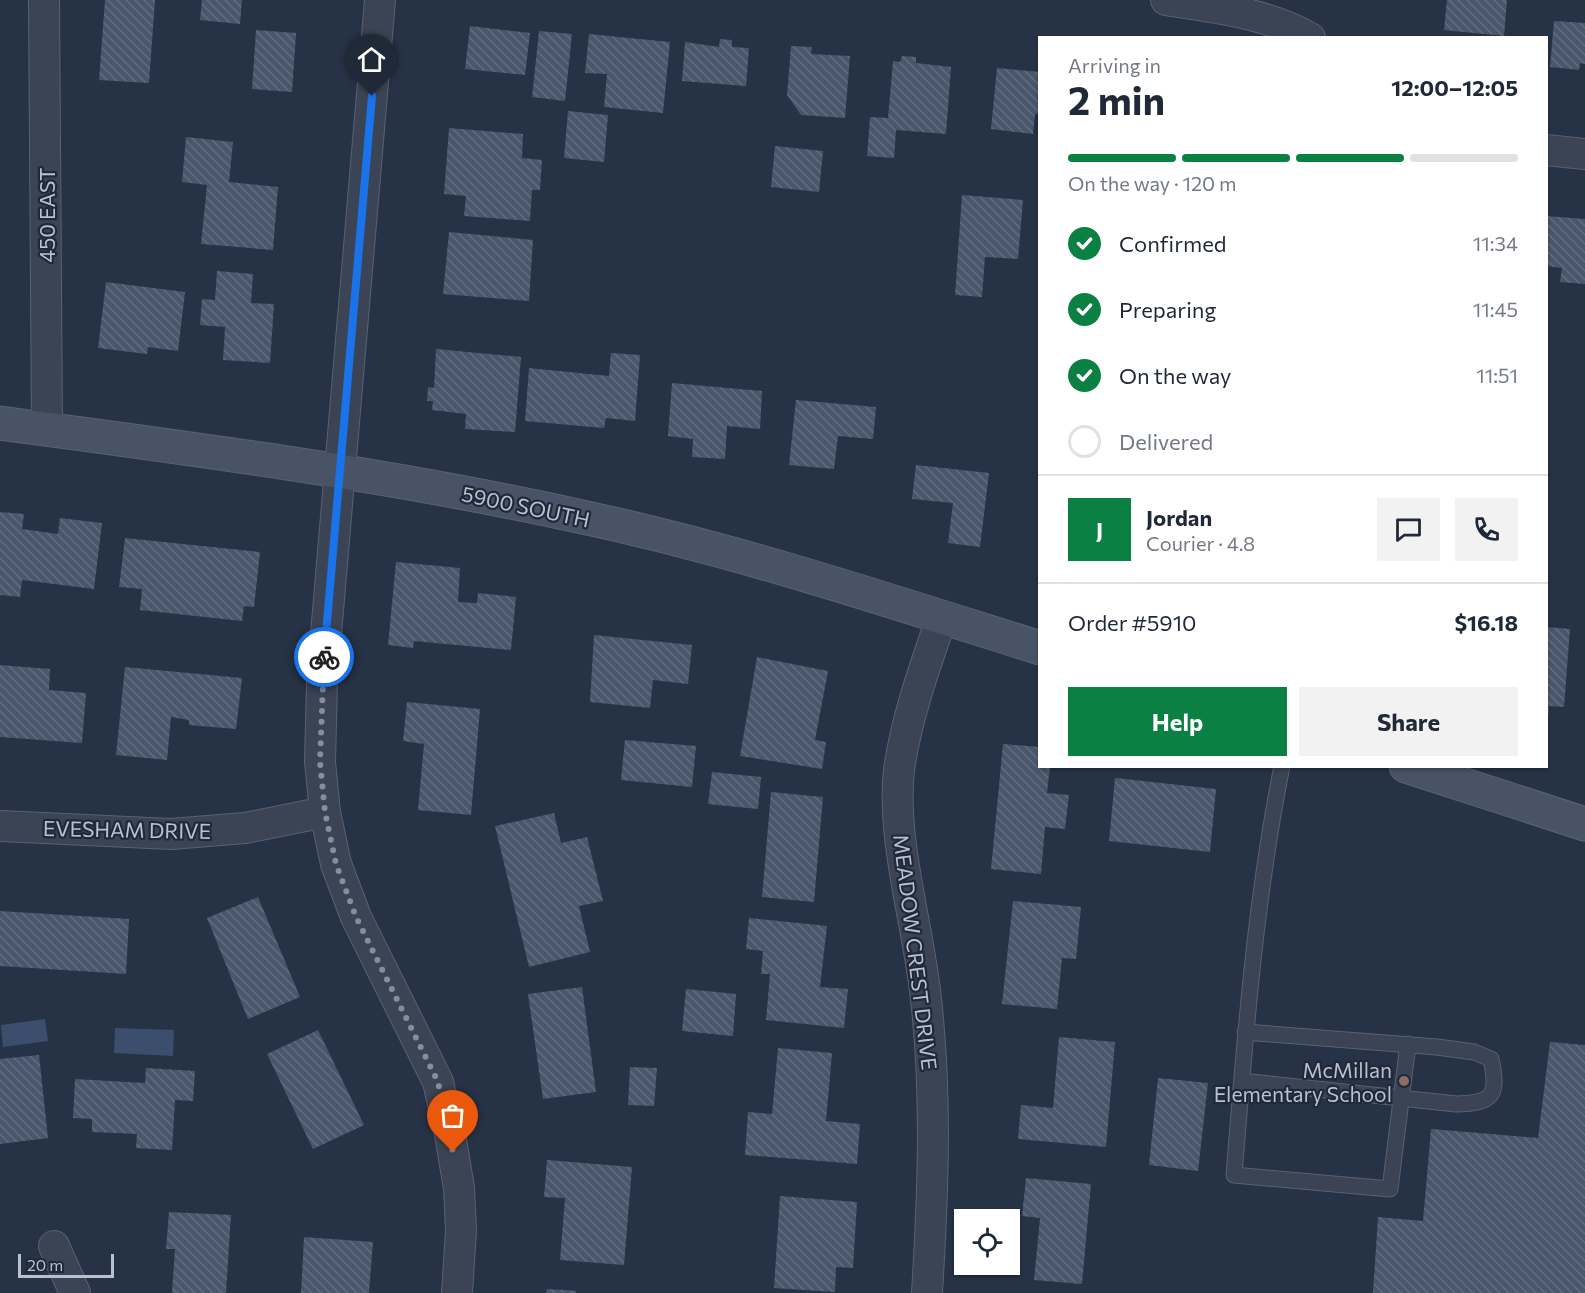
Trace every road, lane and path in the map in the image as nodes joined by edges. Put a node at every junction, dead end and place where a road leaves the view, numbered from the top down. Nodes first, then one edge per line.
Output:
1 (44, 0) edge
2 (380, 0) edge
3 (1166, 0) edge
4 (1307, 36) edge
5 (1548, 150) edge
6 (1585, 154) edge
7 (0, 423) edge
8 (47, 430) junction
9 (341, 471) junction
10 (942, 617) junction
11 (1038, 647) edge
12 (1282, 768) edge
13 (1412, 768) edge
14 (325, 812) junction
15 (1585, 824) edge
16 (0, 826) edge
17 (1245, 1032) junction
18 (1408, 1044) junction
19 (1242, 1081) junction
20 (1402, 1097) junction
21 (54, 1246) dead end
22 (75, 1293) edge
23 (457, 1293) edge
24 (927, 1293) edge

1 - 8 street, 450 EAST
2 - 9 street
3 - 4 street
5 - 6 street
7 - 8 main road, 5900 SOUTH
8 - 9 main road, 5900 SOUTH
9 - 10 main road, 5900 SOUTH
9 - 14 street
10 - 11 main road, 5900 SOUTH
10 - 24 street, MEADOW CREST DRIVE
12 - 17 lane
13 - 15 main road
14 - 16 street, EVESHAM DRIVE
14 - 23 street
17 - 18 lane
17 - 19 lane
18 - 20 lane
18 - 20 lane
19 - 20 lane
19 - 20 lane
21 - 22 street

